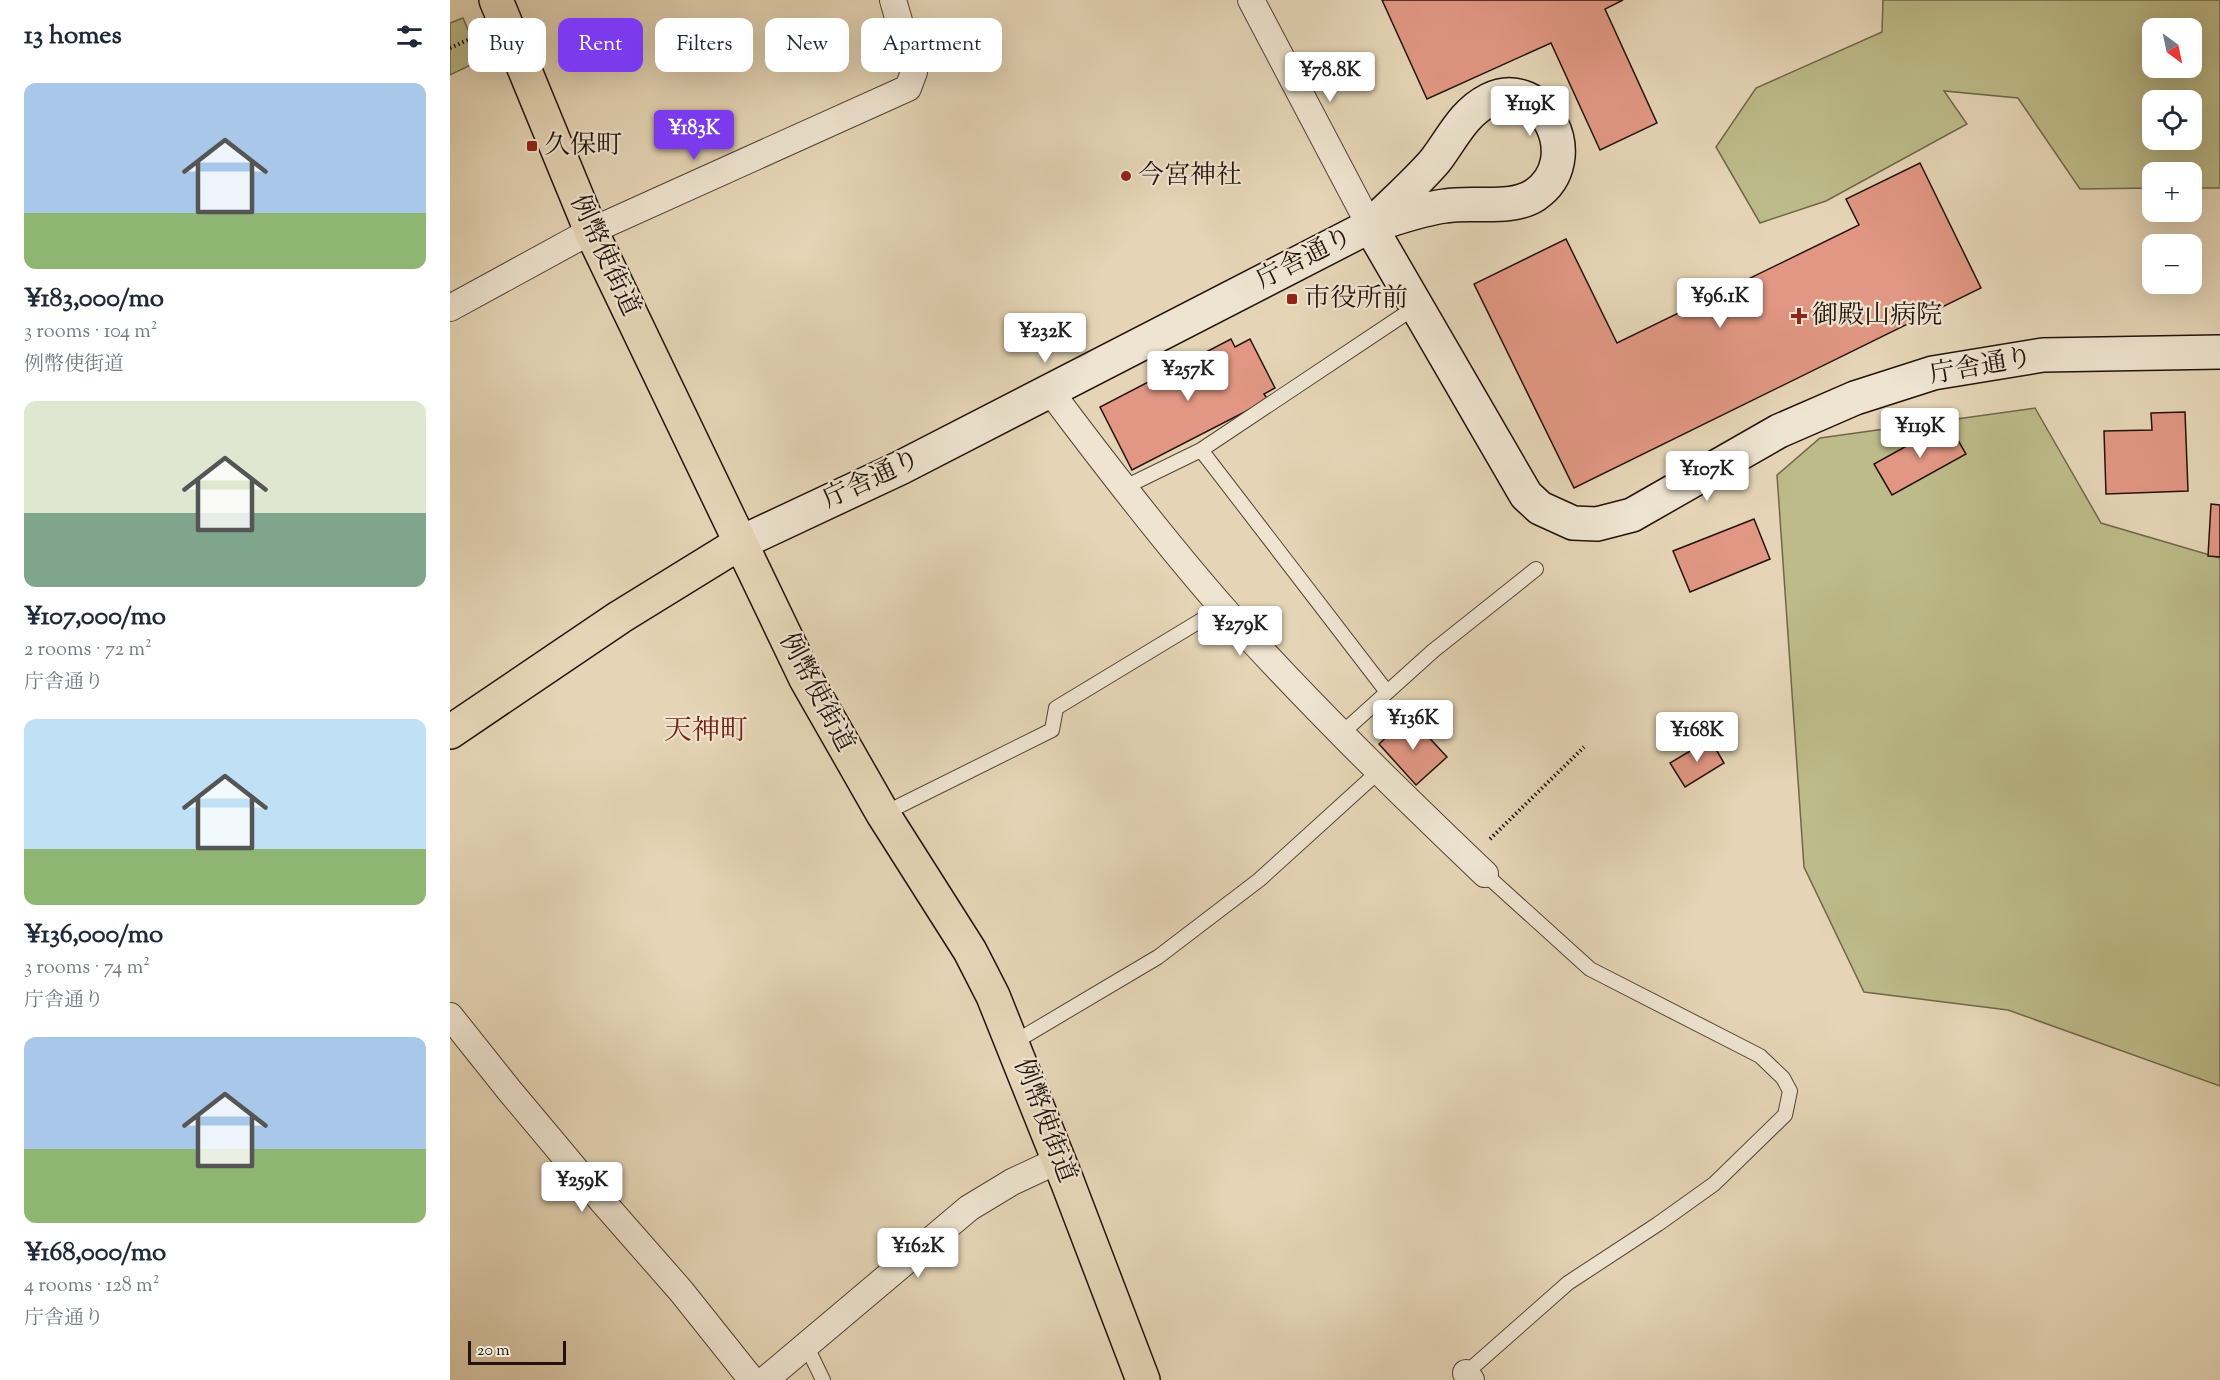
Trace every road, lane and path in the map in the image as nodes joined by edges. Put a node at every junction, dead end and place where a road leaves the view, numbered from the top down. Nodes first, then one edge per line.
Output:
1 (496, 0) edge
2 (893, 0) edge
3 (1251, 0) edge
4 (1370, 226) junction
5 (591, 231) junction
6 (1417, 306) junction
7 (450, 308) edge
8 (2220, 352) edge
9 (1050, 391) junction
10 (1201, 450) junction
11 (1124, 488) junction
12 (740, 543) junction
13 (1536, 569) dead end
14 (1222, 607) junction
15 (1387, 693) junction
16 (450, 732) edge
17 (1342, 733) junction
18 (1584, 747) dead end
19 (1378, 772) junction
20 (883, 814) junction
21 (1477, 867) junction
22 (450, 1016) edge
23 (1013, 1043) junction
24 (1059, 1160) junction
25 (806, 1345) junction
26 (1468, 1376) edge
27 (752, 1380) edge
28 (765, 1380) edge
29 (823, 1380) edge
30 (1143, 1380) edge

1 - 5 highway, 例幣使街道
2 - 5 street
3 - 4 street
4 - 4 street
4 - 6 street, 庁舎通り
4 - 9 street, 庁舎通り
5 - 7 street
5 - 12 highway, 例幣使街道
6 - 8 street, 庁舎通り
6 - 10 lane
9 - 11 street
9 - 12 street, 庁舎通り
10 - 11 lane
10 - 15 lane
11 - 14 street
12 - 16 highway, 庁舎通り
12 - 20 highway, 例幣使街道
13 - 15 lane
14 - 17 street
14 - 20 lane
15 - 17 lane
17 - 19 street
18 - 21 path
19 - 21 street
19 - 23 lane
20 - 23 highway, 例幣使街道
21 - 26 lane
22 - 27 street
23 - 24 highway, 例幣使街道
24 - 25 street
24 - 30 highway, 例幣使街道
25 - 28 street
25 - 29 lane

